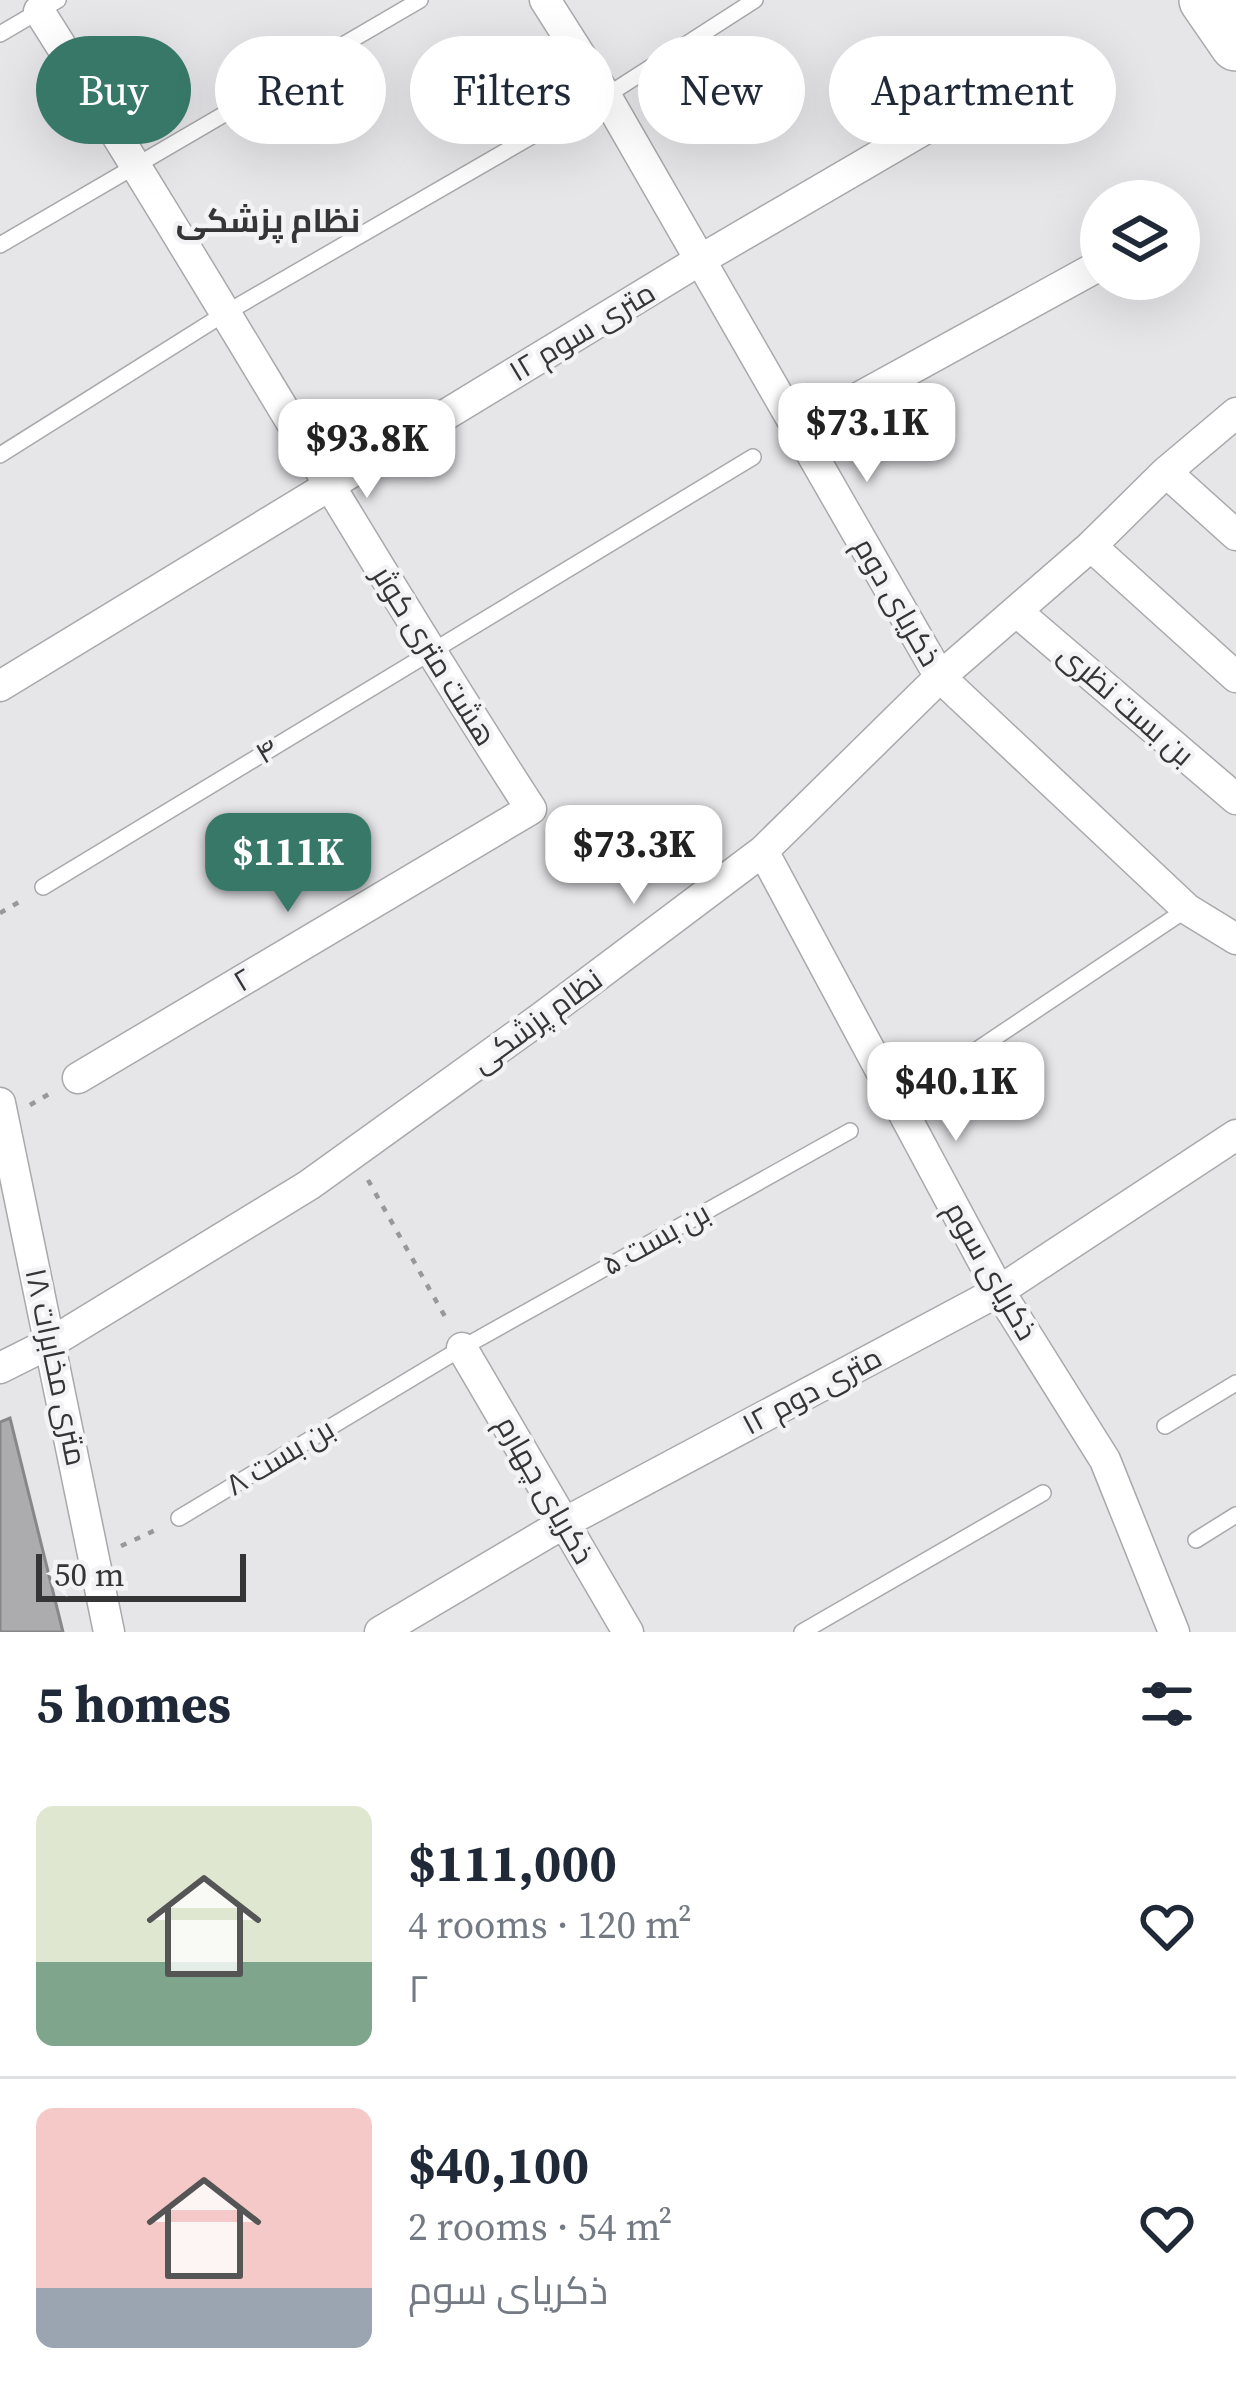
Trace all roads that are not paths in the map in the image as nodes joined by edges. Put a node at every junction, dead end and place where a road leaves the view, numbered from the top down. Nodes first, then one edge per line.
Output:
1 (420, 0) edge
2 (544, 0) edge
3 (755, 0) edge
4 (1205, 0) edge
5 (49, 5) edge
6 (0, 34) edge
7 (567, 36) edge
8 (1236, 45) edge
9 (614, 91) edge
10 (614, 110) edge
11 (518, 144) edge
12 (898, 144) edge
13 (139, 167) junction
14 (0, 245) edge
15 (700, 260) junction
16 (1080, 276) edge
17 (224, 314) junction
18 (1236, 413) edge
19 (798, 430) junction
20 (0, 455) edge
21 (753, 457) dead end
22 (1166, 472) junction
23 (328, 486) junction
24 (1236, 535) edge
25 (1091, 546) junction
26 (1016, 611) junction
27 (430, 652) junction
28 (940, 677) junction
29 (1236, 677) edge
30 (0, 686) edge
31 (1236, 799) edge
32 (531, 809) joint
33 (764, 851) junction
34 (44, 887) road end
35 (1187, 909) junction
36 (1236, 939) edge
37 (78, 1078) road end
38 (896, 1104) junction
39 (2, 1112) edge
40 (850, 1131) dead end
41 (1236, 1136) edge
42 (999, 1291) junction
43 (52, 1342) junction
44 (462, 1348) junction
45 (0, 1368) edge
46 (1236, 1383) edge
47 (1165, 1426) dead end
48 (1043, 1493) dead end
49 (1236, 1515) edge
50 (179, 1519) road end
51 (564, 1522) junction
52 (1196, 1540) dead end
53 (109, 1632) edge
54 (380, 1632) edge
55 (628, 1632) edge
56 (802, 1632) edge
57 (1174, 1632) edge

1 - 13 lane
2 - 7 street, ذکریای دوم
3 - 9 lane
4 - 8 highway
5 - 6 lane
5 - 13 street, هشت متری کوثر
10 - 15 street, ذکریای دوم
11 - 17 lane
12 - 15 street, ۱۲ متری سوم
13 - 14 lane
13 - 17 street, هشت متری کوثر
15 - 19 street, ذکریای دوم
15 - 23 street, ۱۲ متری سوم
16 - 19 street
17 - 20 lane
17 - 23 street, هشت متری کوثر
18 - 22 street, نظام پزشکی
19 - 28 street, ذکریای دوم
21 - 27 lane, ۴
22 - 24 street
22 - 25 street, نظام پزشکی
23 - 27 street, هشت متری کوثر
23 - 30 street, ۱۲ متری سوم
25 - 26 street, نظام پزشکی
25 - 29 street
26 - 28 street, نظام پزشکی
26 - 31 street, بن بست نظری
27 - 32 street, هشت متری کوثر
27 - 34 lane, ۴
28 - 33 street, نظام پزشکی
28 - 35 street, ذکریای دوم
32 - 37 street, ۲
33 - 38 street, ذکریای سوم
33 - 43 street, نظام پزشکی
35 - 36 street, ذکریای دوم
35 - 38 lane
38 - 42 street, ذکریای سوم
39 - 43 street, ۱۸ متری مخابرات
40 - 44 lane, بن بست ۵
41 - 42 street, ۱۲ متری دوم
42 - 51 street, ۱۲ متری دوم
42 - 57 street, ذکریای سوم
43 - 45 street, نظام پزشکی
43 - 53 street, ۱۸ متری مخابرات
44 - 50 lane, بن بست ۸
44 - 51 street, ذکریای چهارم
46 - 47 lane
48 - 56 lane
49 - 52 lane
51 - 54 street, ۱۲ متری دوم
51 - 55 street, ذکریای چهارم

